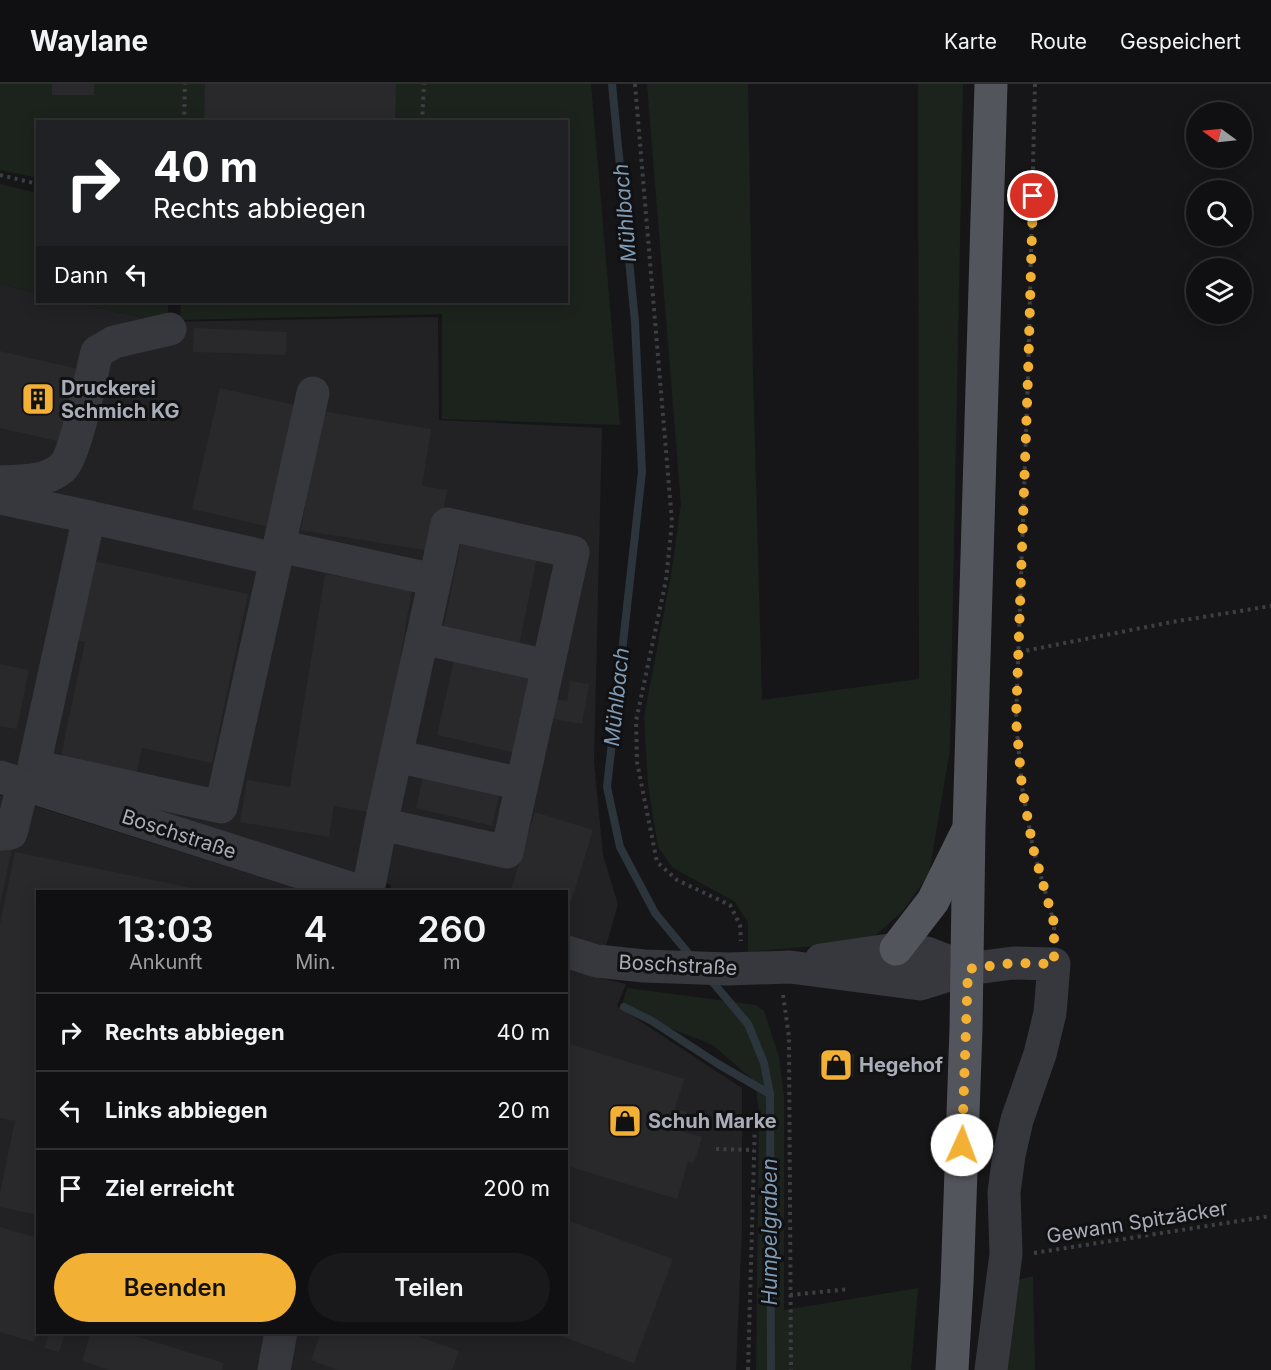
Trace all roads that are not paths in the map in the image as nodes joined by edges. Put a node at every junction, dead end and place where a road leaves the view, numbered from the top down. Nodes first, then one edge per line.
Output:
1 (991, 84) edge
2 (171, 329) dead end
3 (313, 393) dead end
4 (0, 482) edge
5 (0, 498) edge
6 (89, 517) junction
7 (278, 552) junction
8 (435, 580) junction
9 (422, 638) junction
10 (548, 666) junction
11 (396, 756) junction
12 (11, 781) edge
13 (522, 784) junction
14 (381, 824) junction
15 (969, 827) junction
16 (0, 834) edge
17 (356, 890) edge
18 (368, 890) edge
19 (897, 949) junction
20 (568, 952) edge
21 (784, 967) junction
22 (968, 969) junction
23 (281, 1334) edge
24 (274, 1370) edge
25 (952, 1370) edge
26 (992, 1370) edge

1 - 15 main road
2 - 4 street
3 - 7 street
5 - 6 street
6 - 7 street
6 - 7 street
7 - 8 street
8 - 9 street
8 - 10 street
9 - 10 street
9 - 11 street
10 - 13 street
11 - 13 street
11 - 14 street
12 - 16 street
12 - 17 street, Boschstraße
13 - 14 street
14 - 18 street
15 - 19 main road
15 - 22 main road
19 - 21 street, Boschstraße
19 - 22 street, Boschstraße
20 - 21 street, Boschstraße
21 - 22 street, Boschstraße
22 - 25 main road
22 - 26 street
23 - 24 street

